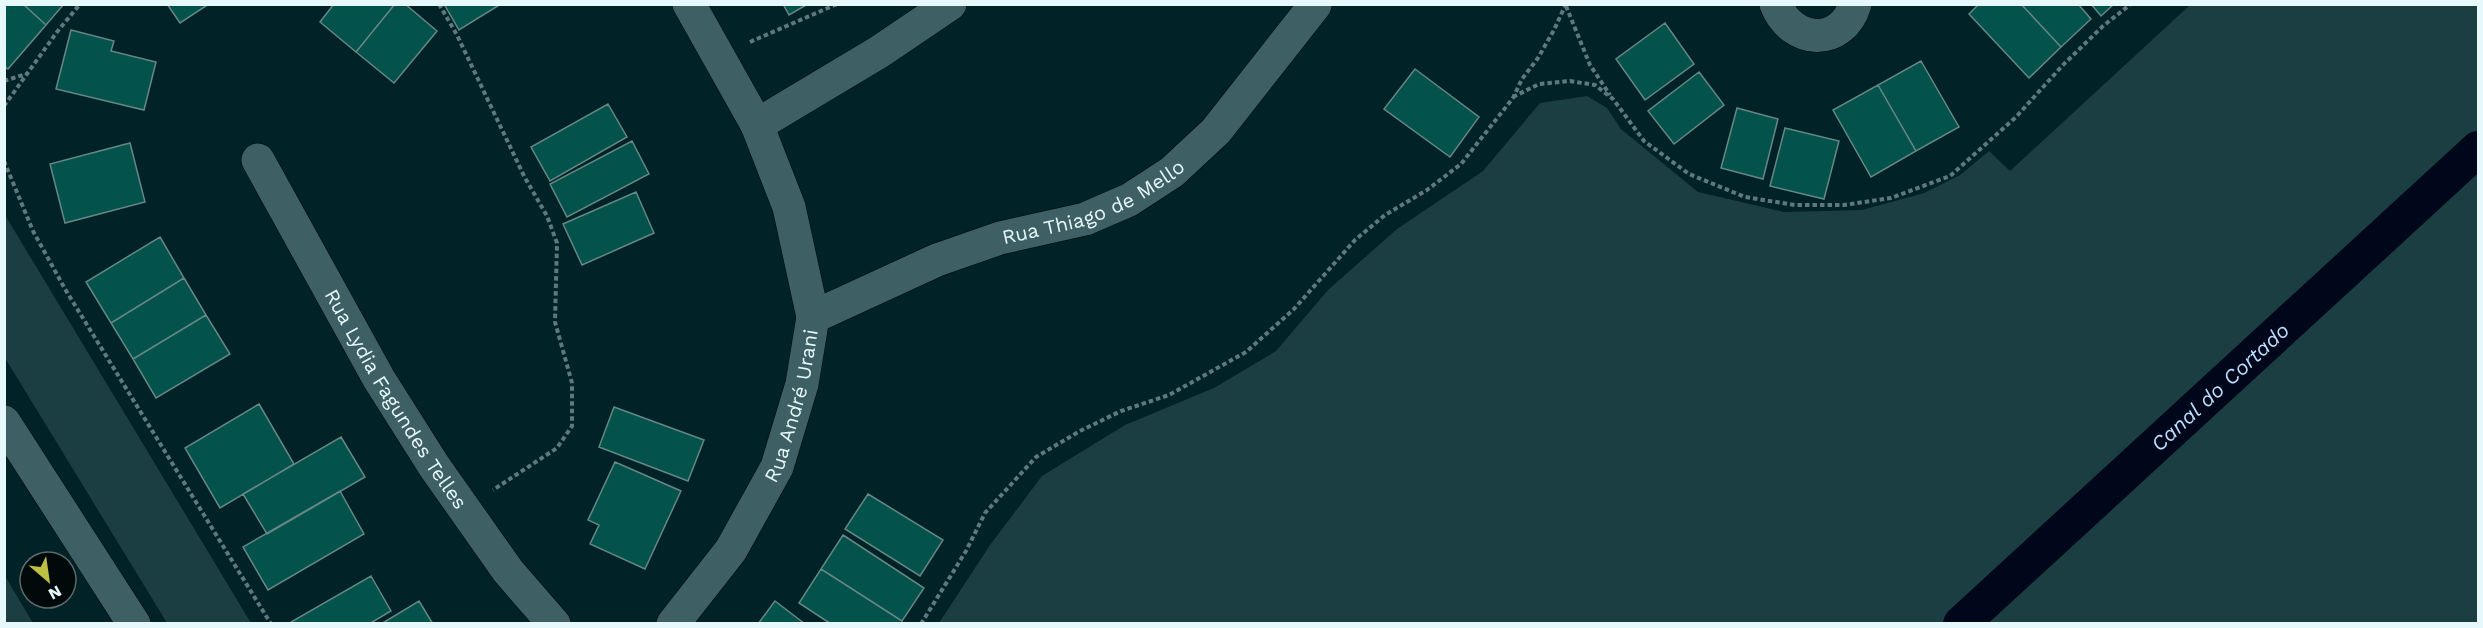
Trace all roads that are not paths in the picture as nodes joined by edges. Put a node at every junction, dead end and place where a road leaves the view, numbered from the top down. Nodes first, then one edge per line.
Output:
1 (689, 4) edge
2 (950, 4) edge
3 (1776, 4) edge
4 (1855, 4) edge
5 (1315, 5) edge
6 (757, 125) junction
7 (258, 160) dead end
8 (813, 316) junction
9 (4, 422) edge
10 (134, 624) edge
11 (554, 624) edge
12 (673, 624) edge

1 - 6 street, Rua André Urani
2 - 6 street
3 - 4 street
5 - 8 street, Rua Thiago de Mello
6 - 8 street, Rua André Urani
7 - 11 street, Rua Lydia Fagundes Telles
8 - 12 street, Rua André Urani
9 - 10 street

